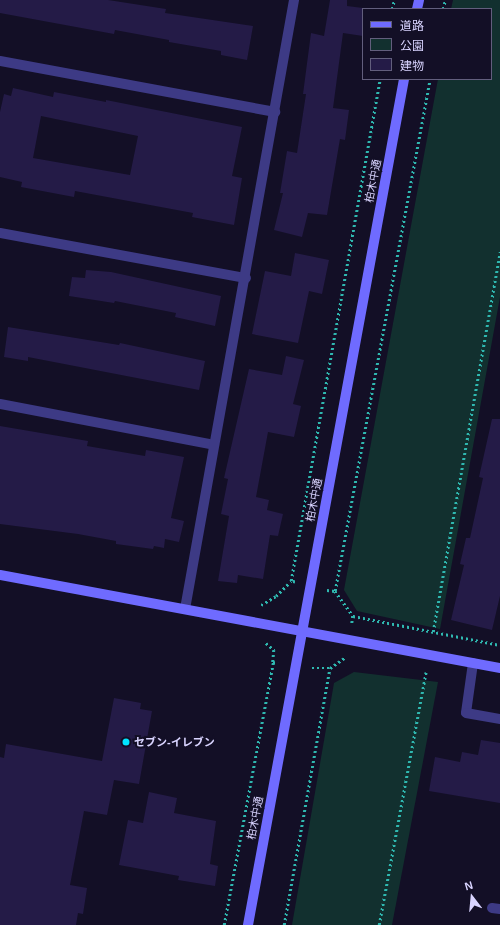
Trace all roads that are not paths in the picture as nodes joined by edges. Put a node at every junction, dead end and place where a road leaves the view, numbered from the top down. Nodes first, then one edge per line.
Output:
1 (294, 0) edge
2 (0, 61) edge
3 (404, 80) edge
4 (275, 112) junction
5 (0, 233) edge
6 (246, 278) junction
7 (0, 404) edge
8 (214, 445) junction
9 (0, 575) edge
10 (184, 609) junction
11 (303, 630) junction
12 (473, 663) junction
13 (500, 668) edge
14 (500, 719) edge
15 (248, 925) edge

1 - 4 street
2 - 4 street
3 - 11 street, 柏木中通
4 - 6 street
5 - 6 street
6 - 8 street
7 - 8 street
8 - 10 street
9 - 10 street
10 - 11 street
11 - 12 street
11 - 15 street, 柏木中通
12 - 13 street
12 - 14 street

